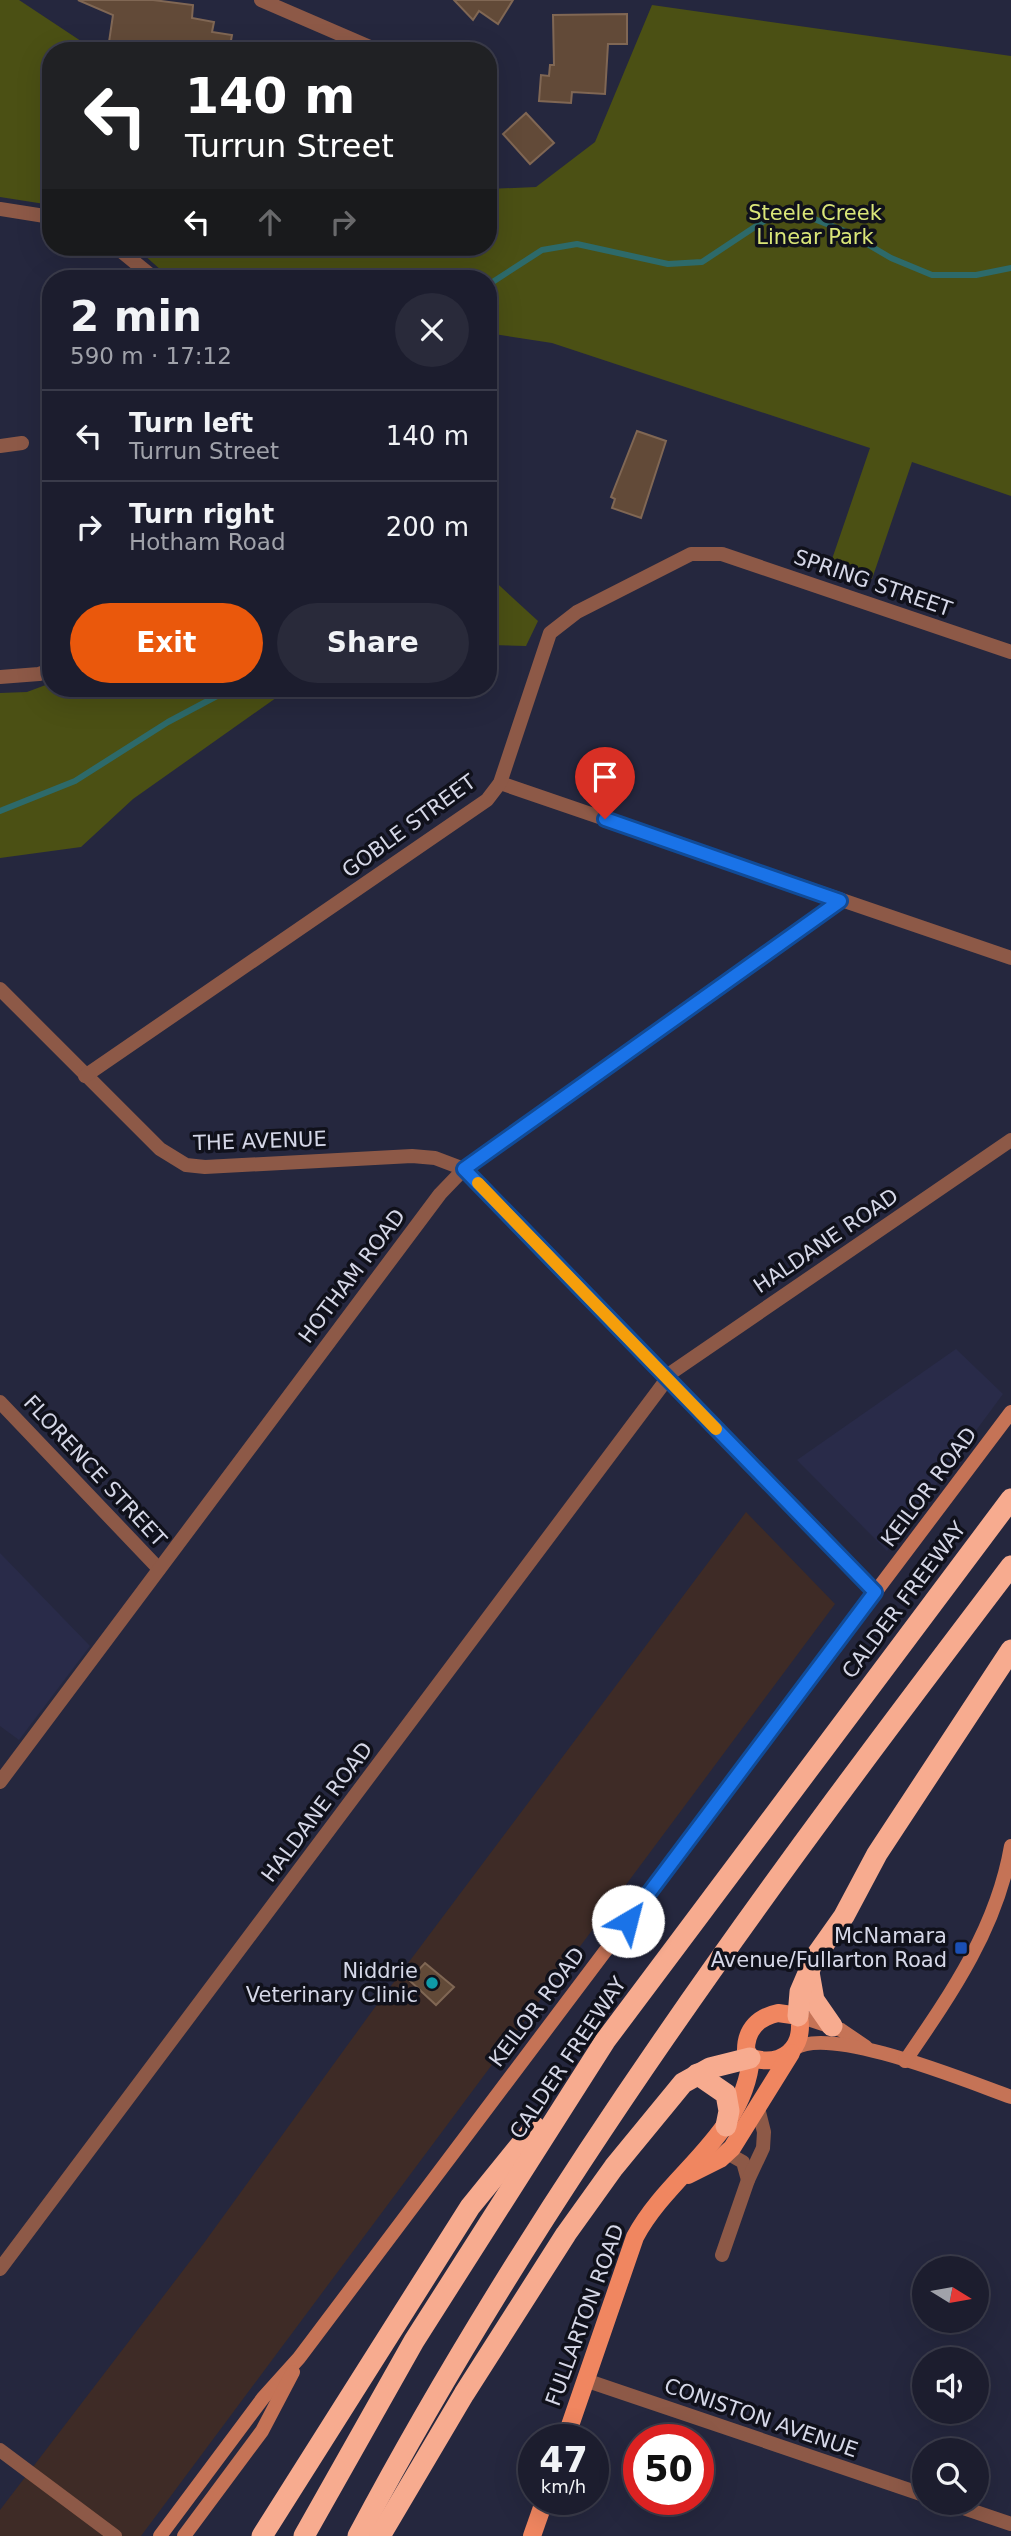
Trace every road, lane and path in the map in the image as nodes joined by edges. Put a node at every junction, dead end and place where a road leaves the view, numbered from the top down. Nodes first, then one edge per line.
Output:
1 (261, 0) edge
2 (358, 42) edge
3 (0, 209) edge
4 (42, 216) edge
5 (127, 256) edge
6 (144, 270) edge
7 (22, 443) dead end
8 (0, 446) edge
9 (722, 554) joint
10 (1011, 652) edge
11 (42, 673) edge
12 (0, 677) edge
13 (500, 783) junction
14 (840, 901) junction
15 (1011, 958) edge
16 (0, 989) edge
17 (85, 1076) junction
18 (1011, 1140) edge
19 (464, 1169) junction
20 (666, 1378) junction
21 (0, 1402) edge
22 (1011, 1412) edge
23 (1011, 1499) edge
24 (1011, 1566) edge
25 (159, 1569) junction
26 (875, 1592) junction
27 (1011, 1650) edge
28 (0, 1782) edge
29 (1011, 1846) edge
30 (810, 1966) junction
31 (799, 2016) junction
32 (832, 2026) junction
33 (605, 2041) junction
34 (868, 2048) junction
35 (792, 2051) junction
36 (751, 2058) junction
37 (905, 2061) junction
38 (697, 2074) junction
39 (1011, 2097) edge
40 (758, 2108) junction
41 (726, 2126) junction
42 (727, 2153) junction
43 (682, 2178) junction
44 (748, 2180) junction
45 (722, 2255) dead end
46 (0, 2269) edge
47 (299, 2358) junction
48 (585, 2380) junction
49 (570, 2424) edge
50 (0, 2450) edge
51 (912, 2491) edge
52 (539, 2515) edge
53 (984, 2515) edge
54 (1011, 2524) edge
55 (115, 2536) edge
56 (160, 2536) edge
57 (184, 2536) edge
58 (262, 2536) edge
59 (304, 2536) edge
60 (358, 2536) edge
61 (380, 2536) edge
62 (532, 2536) edge

1 - 2 street
3 - 4 street
5 - 6 street
7 - 8 street
9 - 10 street, SPRING STREET
9 - 13 street, GOBLE STREET
11 - 12 street
13 - 14 street
13 - 17 street, GOBLE STREET
14 - 15 street
14 - 19 street, HOTHAM ROAD
16 - 17 street, THE AVENUE
17 - 19 street, THE AVENUE
18 - 20 street, HALDANE ROAD
19 - 20 street
19 - 25 street, HOTHAM ROAD
20 - 26 street
20 - 46 street, HALDANE ROAD
21 - 25 street, FLORENCE STREET
22 - 26 main road, KEILOR ROAD
23 - 33 highway, CALDER FREEWAY
24 - 60 highway
25 - 28 street, HOTHAM ROAD
26 - 47 main road, KEILOR ROAD
27 - 30 highway
29 - 37 main road
30 - 31 highway
30 - 32 highway
31 - 32 main road
31 - 35 main road
31 - 36 main road
32 - 34 main road
33 - 58 highway
33 - 59 highway, CALDER FREEWAY
34 - 35 main road
34 - 37 main road
35 - 36 main road
35 - 40 main road, FULLARTON ROAD
36 - 38 highway
36 - 41 main road, FULLARTON ROAD
37 - 39 main road
38 - 41 highway
38 - 61 highway
40 - 42 main road, FULLARTON ROAD
40 - 44 street
41 - 43 main road, FULLARTON ROAD
42 - 43 main road, FULLARTON ROAD
42 - 44 street
43 - 48 main road, FULLARTON ROAD
44 - 45 street
47 - 56 main road, KEILOR ROAD
47 - 57 main road, KEILOR ROAD
48 - 49 main road, FULLARTON ROAD
48 - 51 street, CONISTON AVENUE
50 - 55 street
52 - 62 main road
53 - 54 street

